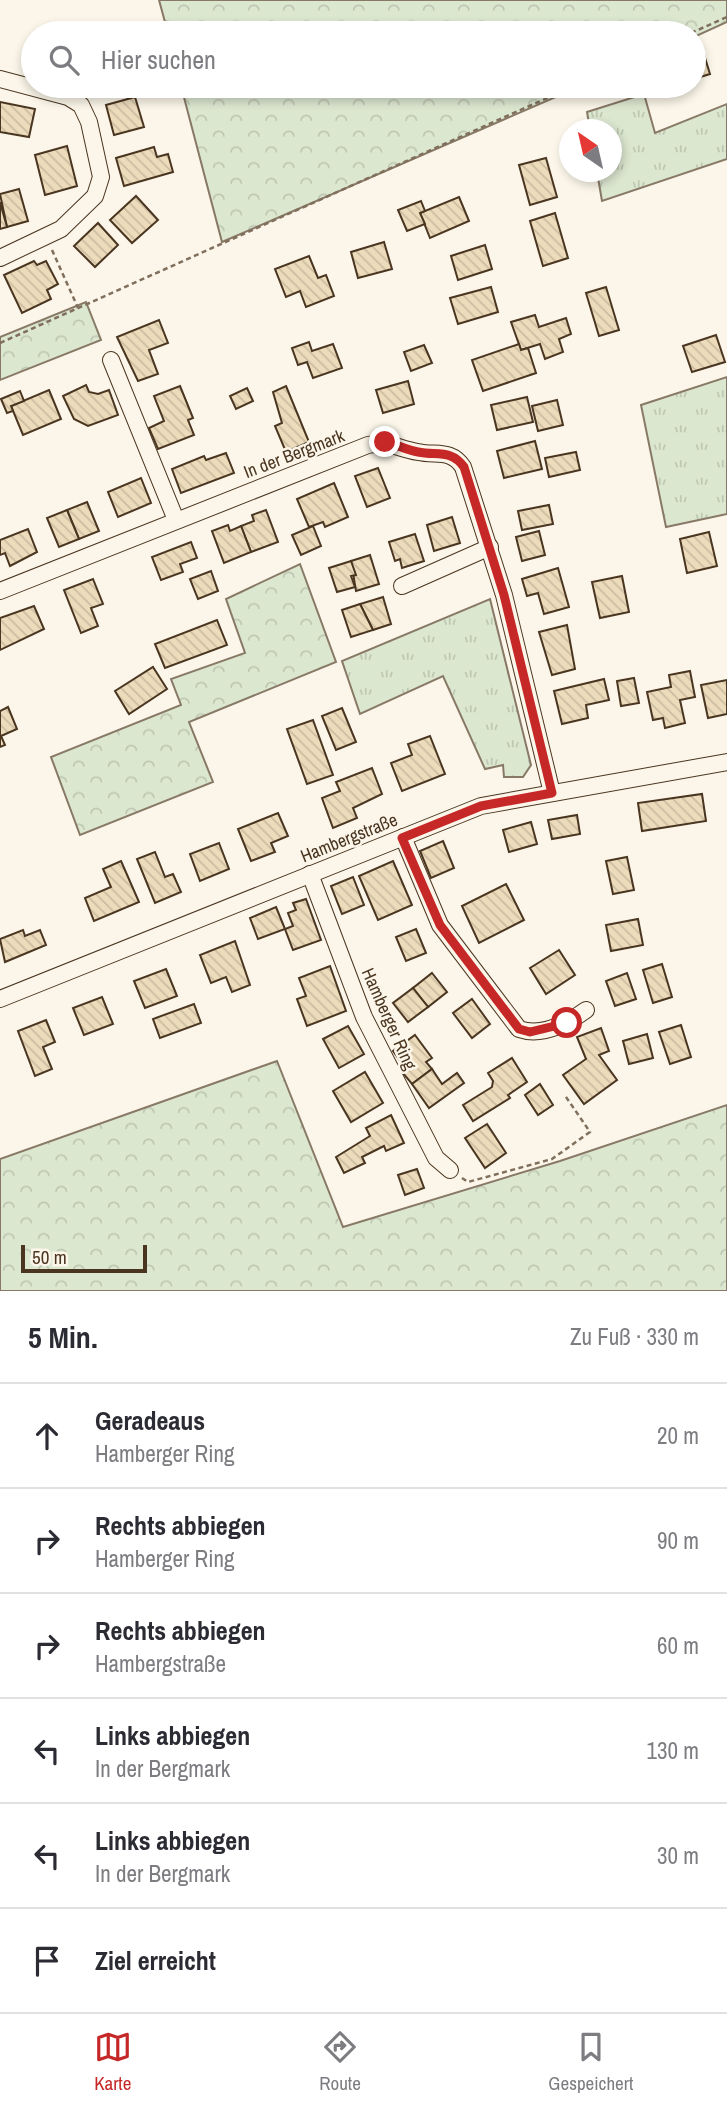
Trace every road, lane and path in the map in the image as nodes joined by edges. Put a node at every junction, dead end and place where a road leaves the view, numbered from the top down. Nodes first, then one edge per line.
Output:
1 (727, 17) edge
2 (706, 26) edge
3 (0, 79) edge
4 (21, 85) edge
5 (70, 98) edge
6 (547, 98) edge
7 (46, 237) junction
8 (0, 258) edge
9 (78, 308) junction
10 (0, 343) edge
11 (111, 360) dead end
12 (176, 520) junction
13 (490, 547) junction
14 (402, 586) dead end
15 (0, 591) edge
16 (727, 762) edge
17 (552, 793) junction
18 (402, 838) junction
19 (310, 874) junction
20 (0, 999) edge
21 (586, 1010) dead end
22 (564, 1094) dead end
23 (450, 1170) joint

1 - 2 path
3 - 4 street
5 - 7 street
6 - 9 path
7 - 8 street
7 - 9 path
9 - 10 path
11 - 12 street
12 - 13 street, In der Bergmark
12 - 15 street, In der Bergmark
13 - 14 street
13 - 17 street, In der Bergmark
16 - 17 street, Hambergstraße
17 - 18 street, Hambergstraße
18 - 19 street, Hambergstraße
18 - 21 street
19 - 20 street, Hambergstraße
19 - 23 street, Hamberger Ring
22 - 23 path

